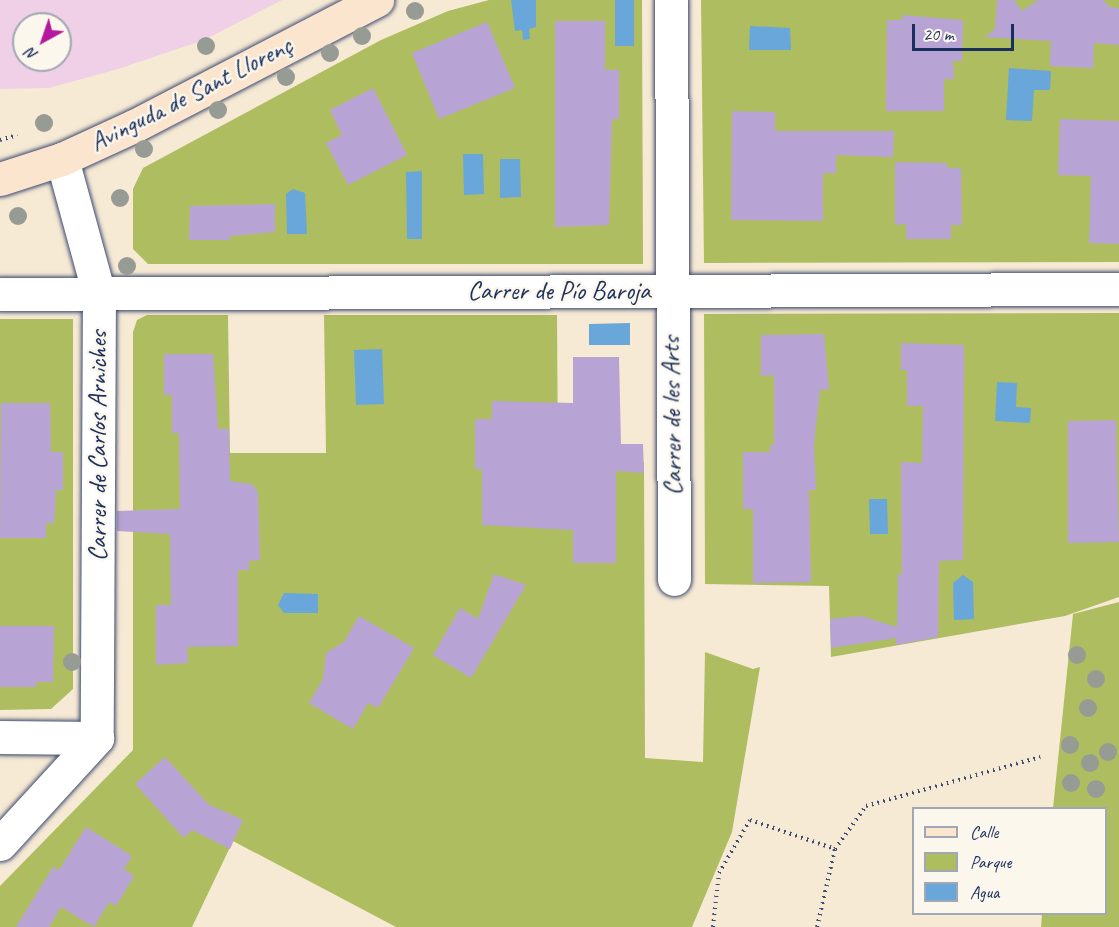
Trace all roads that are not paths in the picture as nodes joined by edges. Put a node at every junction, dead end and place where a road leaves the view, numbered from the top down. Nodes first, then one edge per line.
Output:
1 (378, 0) edge
2 (671, 0) edge
3 (63, 159) junction
4 (0, 179) edge
5 (1119, 289) edge
6 (670, 290) junction
7 (0, 294) edge
8 (99, 294) junction
9 (674, 579) dead end
10 (0, 737) edge
11 (97, 738) junction
12 (0, 844) edge

1 - 3 street, Avinguda de Sant Llorenç
2 - 6 street, Carrer de les Arts
3 - 4 street, Avinguda de Sant Llorenç
3 - 8 street, Carrer de Carlos Arniches
5 - 6 street, Carrer de Pío Baroja
6 - 8 street, Carrer de Pío Baroja
6 - 9 street, Carrer de les Arts
7 - 8 street, Carrer de Pío Baroja
8 - 11 street, Carrer de Carlos Arniches
10 - 11 street
11 - 12 street

